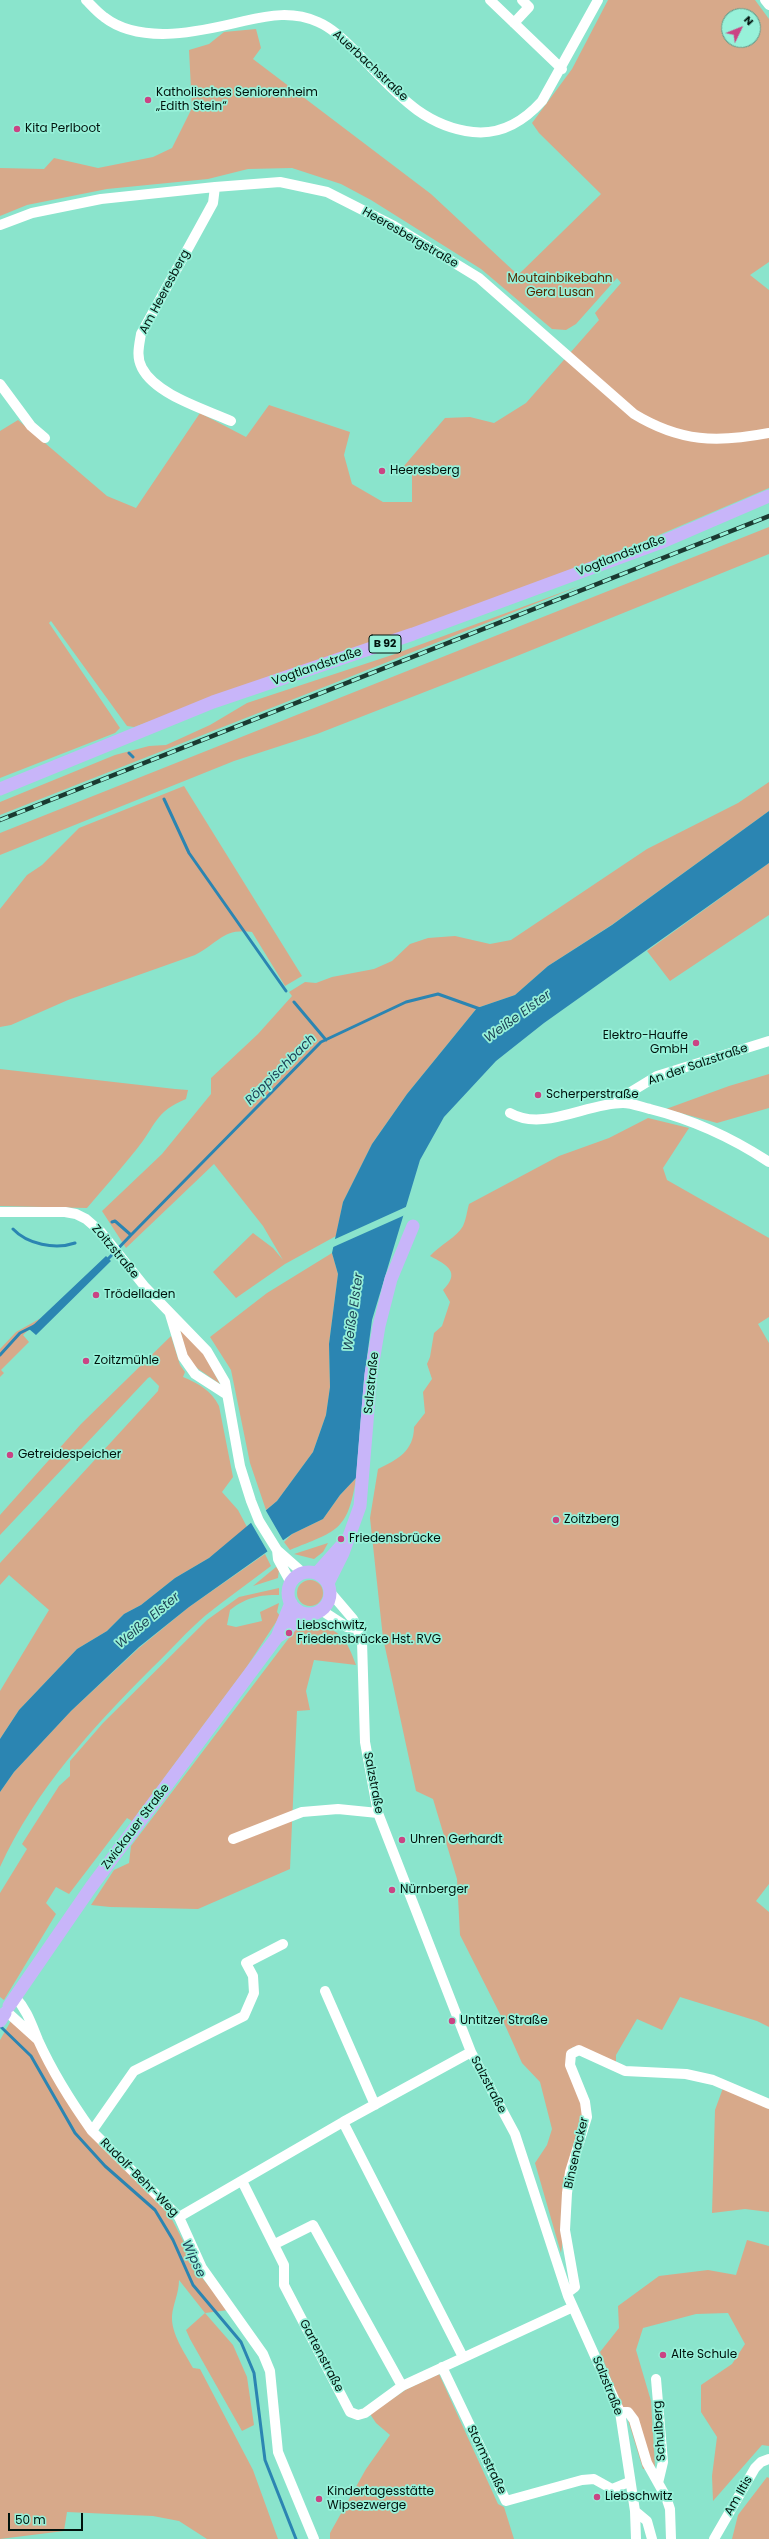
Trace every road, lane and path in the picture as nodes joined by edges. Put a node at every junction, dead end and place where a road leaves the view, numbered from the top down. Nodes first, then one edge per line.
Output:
1 (86, 0) edge
2 (490, 0) edge
3 (522, 0) edge
4 (598, 0) edge
5 (765, 0) edge
6 (769, 5) edge
7 (514, 23) junction
8 (562, 69) junction
9 (214, 187) junction
10 (0, 225) edge
11 (0, 384) edge
12 (231, 421) dead end
13 (769, 433) edge
14 (45, 438) dead end
15 (769, 496) edge
16 (0, 789) edge
17 (769, 1041) edge
18 (609, 1105) junction
19 (510, 1113) dead end
20 (769, 1162) edge
21 (0, 1212) edge
22 (413, 1226) dead end
23 (170, 1314) junction
24 (226, 1394) junction
25 (345, 1543) junction
26 (287, 1563) junction
27 (303, 1573) junction
28 (317, 1573) junction
29 (291, 1583) junction
30 (329, 1588) junction
31 (291, 1603) junction
32 (321, 1610) junction
33 (303, 1613) junction
34 (355, 1628) junction
35 (277, 1637) junction
36 (378, 1813) junction
37 (233, 1839) dead end
38 (282, 1944) dead end
39 (325, 1991) dead end
40 (7, 2010) edge
41 (38, 2040) junction
42 (471, 2052) junction
43 (375, 2104) junction
44 (769, 2104) edge
45 (343, 2122) junction
46 (92, 2131) junction
47 (242, 2181) junction
48 (179, 2217) junction
49 (275, 2244) junction
50 (568, 2293) junction
51 (573, 2307) junction
52 (463, 2357) junction
53 (442, 2367) junction
54 (656, 2379) dead end
55 (402, 2386) junction
56 (620, 2412) junction
57 (769, 2459) edge
58 (629, 2482) junction
59 (658, 2483) junction
60 (635, 2511) junction
61 (314, 2539) edge
62 (636, 2539) edge
63 (652, 2539) edge
64 (671, 2539) edge
65 (714, 2539) edge

1 - 8 street, Auerbachstraße
2 - 7 street
3 - 7 street
4 - 8 street, Auerbachstraße
5 - 6 street
7 - 8 street
9 - 10 street, Heeresbergstraße
9 - 12 street, Am Heeresberg
9 - 13 street, Heeresbergstraße
11 - 14 street
15 - 16 main road, Vogtlandstraße / B 92
17 - 18 street, An der Salzstraße
18 - 19 street
18 - 20 street
21 - 23 street, Zoitzstraße
22 - 25 main road, Salzstraße
23 - 24 street, Zoitzstraße
23 - 24 street, Zoitzstraße
24 - 26 street, Zoitzstraße
25 - 28 main road, Salzstraße
25 - 30 main road, Salzstraße
26 - 27 street, Zoitzstraße
26 - 29 street, Zoitzstraße
27 - 28 main road
27 - 29 main road
28 - 30 main road
29 - 31 main road, Zwickauer Straße
30 - 32 main road
30 - 34 street, Salzstraße
31 - 33 main road
31 - 35 main road, Zwickauer Straße
32 - 33 main road
32 - 34 street
33 - 35 main road, Zwickauer Straße
34 - 36 street, Salzstraße
35 - 40 main road, Zwickauer Straße
36 - 37 street
36 - 42 street, Salzstraße
38 - 46 street
39 - 43 street
40 - 41 street, Rudolf-Behr-Weg
40 - 41 street, Rudolf-Behr-Weg
41 - 46 street, Rudolf-Behr-Weg
42 - 43 street
42 - 50 street, Salzstraße
43 - 45 street
44 - 50 street, Binsenacker
45 - 47 street
45 - 52 street
46 - 48 street, Rudolf-Behr-Weg
47 - 48 street
47 - 49 street, Gartenstraße
48 - 61 street, Rudolf-Behr-Weg
49 - 55 street
49 - 55 street, Gartenstraße
50 - 51 street, Salzstraße
51 - 52 street, Gartenstraße
51 - 56 street, Salzstraße
52 - 53 street, Gartenstraße
53 - 55 street, Gartenstraße
53 - 58 street, Stormstraße
54 - 59 street, Schulberg
56 - 58 street, Salzstraße
56 - 59 street, Schulberg
57 - 65 street, Am Iltis
58 - 60 street, Salzstraße
59 - 64 street, Schulberg
60 - 62 street, Salzstraße
60 - 63 street

